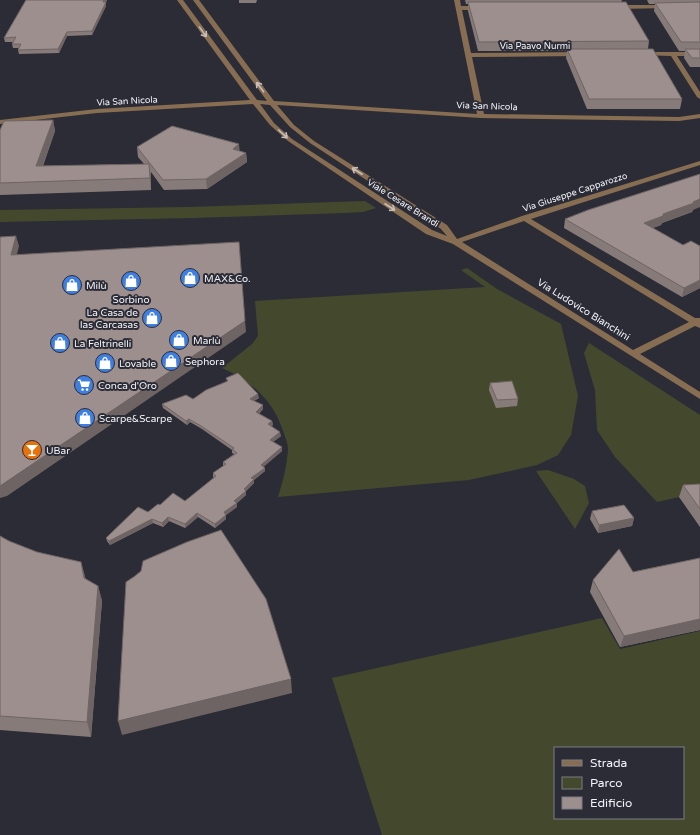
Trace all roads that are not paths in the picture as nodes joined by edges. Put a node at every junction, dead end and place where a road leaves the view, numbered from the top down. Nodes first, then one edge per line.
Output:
1 (180, 0) edge
2 (196, 0) edge
3 (457, 0) edge
4 (607, 7) edge
5 (677, 7) edge
6 (459, 8) junction
7 (490, 8) edge
8 (586, 54) edge
9 (633, 54) edge
10 (673, 54) junction
11 (700, 54) edge
12 (469, 55) junction
13 (700, 97) edge
14 (255, 102) junction
15 (273, 103) junction
16 (481, 116) junction
17 (700, 116) edge
18 (0, 122) edge
19 (700, 163) edge
20 (525, 218) junction
21 (456, 242) junction
22 (698, 322) edge
23 (634, 353) junction
24 (700, 396) edge

1 -> 14 street, Viale Cesare Brandi
15 -> 2 street, Viale Cesare Brandi
3 - 6 street
4 - 5 street
6 - 7 street
6 - 12 street
8 - 12 street, Via Paavo Nurmi
9 - 10 street
10 - 11 street
10 - 13 street
12 - 16 street
14 - 15 street, Via San Nicola
14 - 18 street, Via San Nicola
14 -> 21 street, Viale Cesare Brandi
15 - 16 street, Via San Nicola
21 -> 15 street, Viale Cesare Brandi
16 - 17 street, Via San Nicola
19 - 20 street, Via Giuseppe Capparozzo
20 - 21 street, Via Giuseppe Capparozzo
20 - 22 street
21 - 23 street, Via Ludovico Bianchini
22 - 23 street
23 - 24 street, Via Ludovico Bianchini

